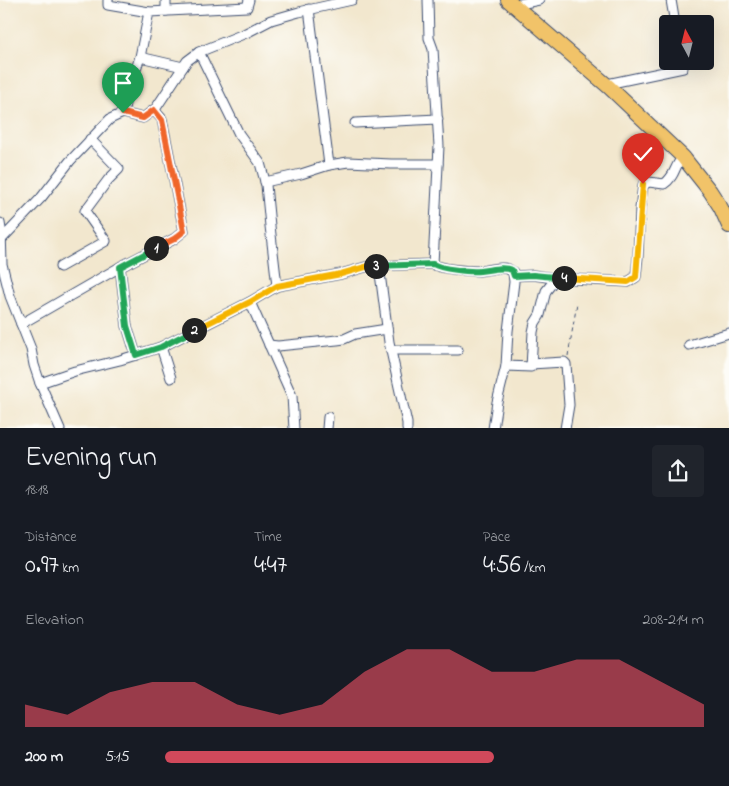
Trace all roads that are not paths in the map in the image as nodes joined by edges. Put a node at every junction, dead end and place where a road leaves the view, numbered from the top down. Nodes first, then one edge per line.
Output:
1 (108, 0) edge
2 (166, 0) edge
3 (248, 0) edge
4 (352, 0) edge
5 (428, 0) edge
6 (539, 0) edge
7 (671, 0) edge
8 (512, 2) edge
9 (309, 10) junction
10 (166, 11) junction
11 (149, 12) junction
12 (674, 15) edge
13 (200, 52) junction
14 (140, 57) junction
15 (183, 67) junction
16 (674, 70) edge
17 (607, 84) junction
18 (154, 110) junction
19 (123, 113) junction
20 (438, 119) junction
21 (355, 123) dead end
22 (90, 139) junction
23 (683, 157) junction
24 (329, 164) junction
25 (438, 164) junction
26 (265, 182) junction
27 (725, 207) edge
28 (0, 223) edge
29 (729, 226) edge
30 (0, 240) edge
31 (433, 264) junction
32 (379, 266) junction
33 (60, 267) dead end
34 (120, 267) junction
35 (514, 276) junction
36 (554, 278) junction
37 (277, 286) junction
38 (250, 302) junction
39 (21, 324) junction
40 (387, 329) junction
41 (729, 333) edge
42 (269, 345) junction
43 (689, 345) dead end
44 (161, 347) junction
45 (391, 350) junction
46 (458, 350) dead end
47 (136, 355) junction
48 (531, 364) junction
49 (506, 366) junction
50 (171, 378) dead end
51 (40, 383) junction
52 (328, 417) dead end
53 (60, 428) edge
54 (294, 428) edge
55 (327, 428) edge
56 (407, 428) edge
57 (493, 428) edge
58 (565, 428) edge

1 - 11 street
2 - 10 street
3 - 10 street
4 - 9 street
5 - 20 street
6 - 8 street
7 - 12 street
8 - 17 highway
9 - 13 street
9 - 24 street
10 - 11 street
11 - 14 street
13 - 15 street
13 - 26 street
14 - 15 street
14 - 19 street
15 - 18 street
16 - 17 street
17 - 23 highway
18 - 19 street
18 - 34 street
19 - 22 street
20 - 21 street
20 - 25 street
22 - 30 street
22 - 33 street
23 - 27 highway
23 - 36 street
24 - 25 street
24 - 26 street
25 - 31 street
26 - 37 street
27 - 29 highway
28 - 30 street
30 - 39 street
31 - 32 street
31 - 35 street
32 - 37 street
32 - 40 street
34 - 39 street
34 - 47 street
35 - 36 street
35 - 49 street
36 - 48 street
37 - 38 street
38 - 42 street
38 - 44 street
39 - 51 street
40 - 42 street
40 - 45 street
41 - 43 street
42 - 54 street
44 - 47 street
44 - 50 street
45 - 46 street
45 - 56 street
47 - 51 street
48 - 49 street
48 - 58 street
49 - 57 street
51 - 53 street
52 - 55 street

